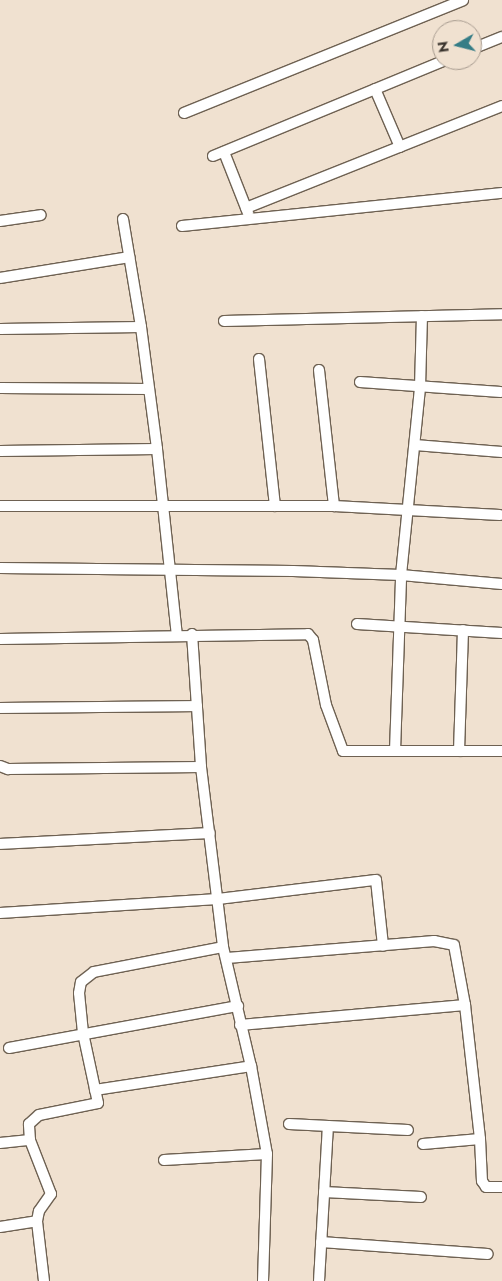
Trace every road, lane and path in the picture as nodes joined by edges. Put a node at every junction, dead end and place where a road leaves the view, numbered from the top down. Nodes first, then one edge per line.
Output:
1 (463, 0) edge
2 (502, 37) edge
3 (482, 45) edge
4 (432, 66) edge
5 (375, 89) junction
6 (502, 106) edge
7 (184, 113) dead end
8 (400, 147) junction
9 (224, 152) junction
10 (213, 156) dead end
11 (502, 193) edge
12 (246, 208) junction
13 (41, 215) dead end
14 (123, 218) dead end
15 (250, 218) junction
16 (0, 221) edge
17 (182, 226) dead end
18 (129, 257) junction
19 (0, 278) edge
20 (502, 314) edge
21 (422, 316) junction
22 (224, 321) dead end
23 (141, 327) junction
24 (0, 329) edge
25 (259, 359) dead end
26 (319, 370) dead end
27 (360, 382) dead end
28 (420, 387) junction
29 (0, 388) edge
30 (149, 389) junction
31 (501, 392) dead end
32 (415, 445) junction
33 (157, 450) junction
34 (0, 451) edge
35 (502, 452) edge
36 (0, 506) edge
37 (275, 506) junction
38 (334, 506) junction
39 (162, 508) junction
40 (410, 510) junction
41 (500, 515) dead end
42 (0, 568) edge
43 (169, 569) junction
44 (401, 575) junction
45 (502, 584) edge
46 (358, 624) dead end
47 (401, 625) junction
48 (463, 630) junction
49 (502, 633) edge
50 (192, 634) junction
51 (177, 635) junction
52 (0, 639) edge
53 (196, 706) junction
54 (0, 708) edge
55 (395, 751) junction
56 (459, 751) junction
57 (502, 751) edge
58 (0, 766) edge
59 (201, 767) junction
60 (210, 833) junction
61 (0, 844) edge
62 (218, 899) junction
63 (0, 913) edge
64 (383, 946) junction
65 (223, 947) junction
66 (226, 958) junction
67 (465, 1005) junction
68 (238, 1006) junction
69 (240, 1025) junction
70 (83, 1033) junction
71 (9, 1048) dead end
72 (251, 1066) junction
73 (95, 1090) junction
74 (289, 1124) dead end
75 (328, 1126) junction
76 (408, 1130) dead end
77 (480, 1139) junction
78 (30, 1140) junction
79 (0, 1143) edge
80 (423, 1144) dead end
81 (267, 1154) junction
82 (164, 1160) dead end
83 (502, 1187) edge
84 (324, 1192) junction
85 (421, 1197) dead end
86 (38, 1221) junction
87 (0, 1227) edge
88 (321, 1242) junction
89 (488, 1254) dead end
90 (44, 1281) edge
91 (263, 1281) edge
92 (319, 1281) edge

1 - 7 street
2 - 3 street
4 - 5 street
5 - 8 street
5 - 9 street
6 - 8 street
8 - 12 street
9 - 10 street
9 - 12 street
11 - 15 street
12 - 15 street
13 - 16 street
14 - 18 street
15 - 17 street
18 - 19 street
18 - 23 street
20 - 21 street
21 - 22 street
21 - 28 street
23 - 24 street
23 - 30 street
25 - 37 street
26 - 38 street
27 - 28 street
28 - 31 street
28 - 32 street
29 - 30 street
30 - 33 street
32 - 35 street
32 - 40 street
33 - 34 street
33 - 39 street
36 - 39 street
37 - 38 street
37 - 39 street
38 - 40 street
39 - 43 street
40 - 41 street
40 - 44 street
42 - 43 street
43 - 44 street
43 - 51 street
44 - 45 street
44 - 47 street
46 - 47 street
47 - 48 street
47 - 55 street
48 - 49 street
48 - 56 street
50 - 51 street
50 - 53 street
50 - 55 street
51 - 52 street
53 - 54 street
53 - 59 street
55 - 56 street
56 - 57 street
58 - 59 street
59 - 60 street
60 - 61 street
60 - 62 street
62 - 63 street
62 - 64 street
62 - 65 street
64 - 66 street
64 - 67 street
65 - 66 street
65 - 70 street
66 - 68 street
67 - 69 street
67 - 77 street
68 - 69 street
68 - 70 street
69 - 72 street
70 - 71 street
70 - 73 street
72 - 73 street
72 - 81 street
73 - 78 street
74 - 75 street
75 - 76 street
75 - 84 street
77 - 80 street
77 - 83 street
78 - 79 street
78 - 86 street
81 - 82 street
81 - 91 street
84 - 85 street
84 - 88 street
86 - 87 street
86 - 90 street
88 - 89 street
88 - 92 street

